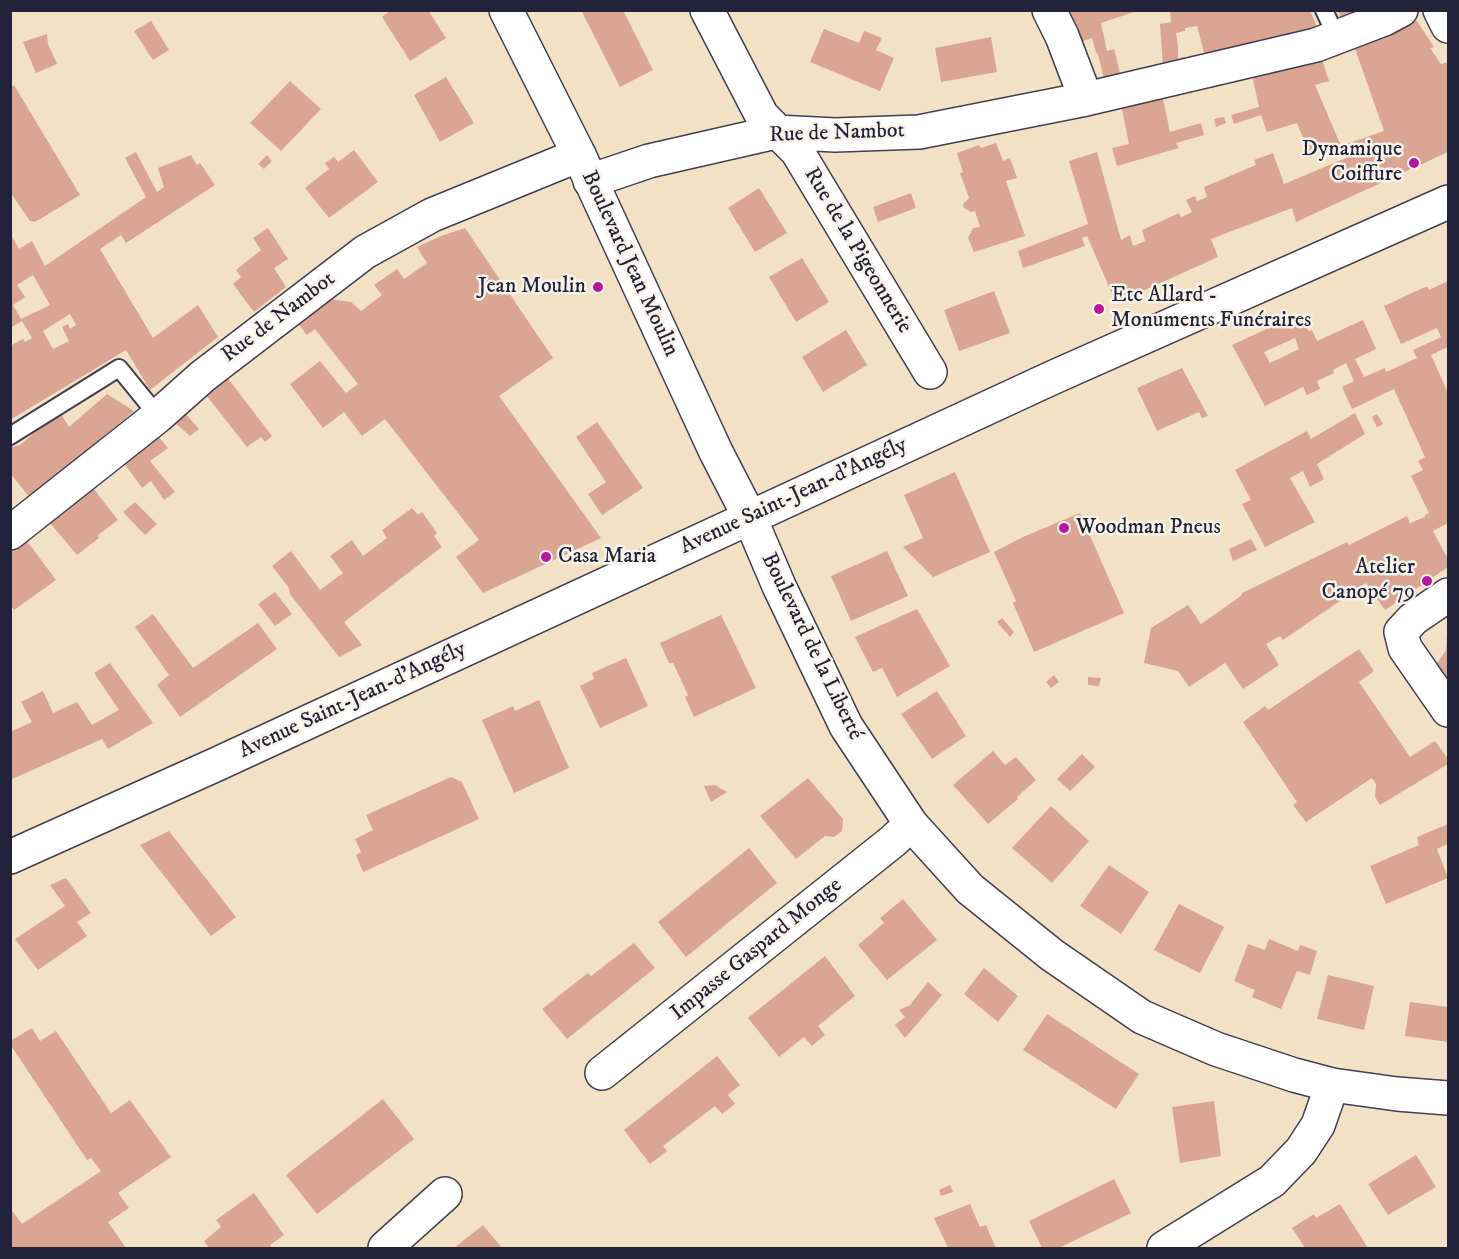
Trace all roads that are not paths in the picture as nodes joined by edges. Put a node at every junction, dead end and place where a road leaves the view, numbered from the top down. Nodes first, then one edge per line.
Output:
1 (506, 10) edge
2 (707, 10) edge
3 (1049, 10) edge
4 (1401, 10) edge
5 (1440, 10) edge
6 (1330, 24) edge
7 (1449, 26) edge
8 (1086, 99) junction
9 (776, 132) junction
10 (584, 168) junction
11 (1449, 202) edge
12 (930, 372) dead end
13 (158, 416) junction
14 (10, 436) edge
15 (750, 518) junction
16 (10, 532) edge
17 (1449, 595) edge
18 (1444, 704) edge
19 (911, 824) junction
20 (10, 857) edge
21 (602, 1073) dead end
22 (1332, 1085) junction
23 (1449, 1098) edge
24 (445, 1194) dead end
25 (385, 1248) edge
26 (1164, 1248) edge

1 - 10 street, Boulevard Jean Moulin
2 - 9 street, Rue de la Pigeonnerie
3 - 8 street
4 - 6 street, Rue de Nambot
5 - 7 street
6 - 8 street, Rue de Nambot
8 - 9 street, Rue de Nambot
9 - 10 street, Rue de Nambot
9 - 12 street, Rue de la Pigeonnerie
10 - 13 street, Rue de Nambot
10 - 15 street, Boulevard Jean Moulin
11 - 15 street, Avenue Saint-Jean-d'Angély
13 - 14 lane
13 - 16 street, Rue de Nambot
15 - 19 street, Boulevard de la Liberté
15 - 20 street, Avenue Saint-Jean-d'Angély
17 - 18 street
19 - 21 street, Impasse Gaspard Monge
19 - 22 street, Boulevard de la Liberté
22 - 23 street, Boulevard de la Liberté
22 - 26 street
24 - 25 street

